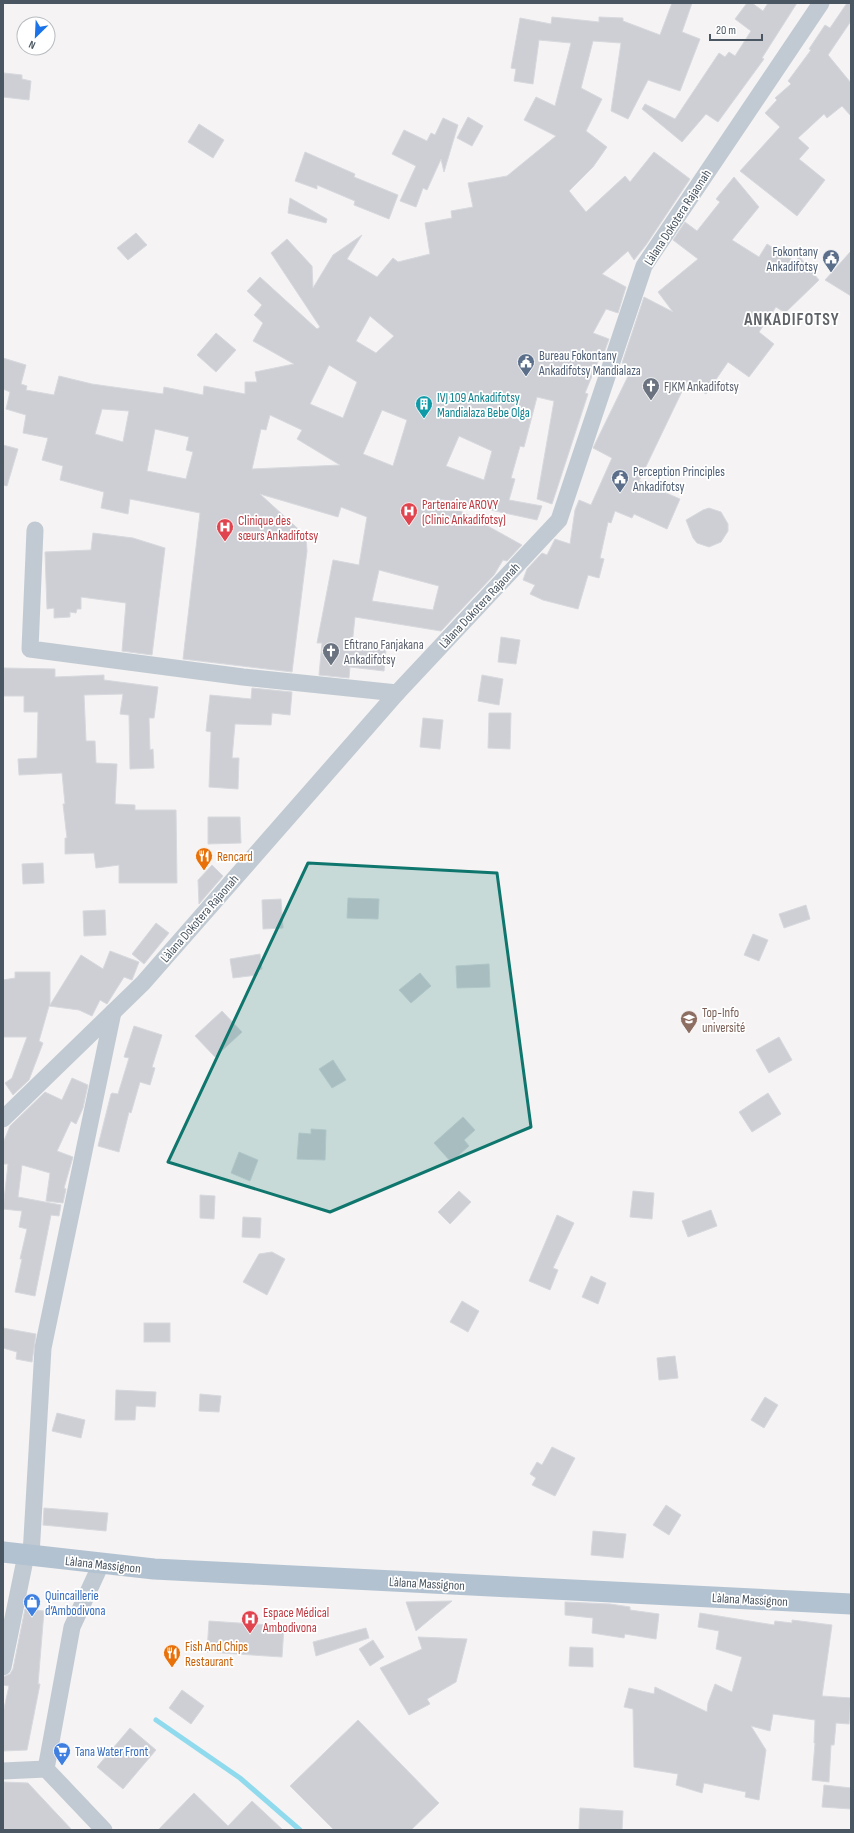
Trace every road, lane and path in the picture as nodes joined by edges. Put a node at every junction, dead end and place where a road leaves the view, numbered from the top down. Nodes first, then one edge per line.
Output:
1 (821, 3) edge
2 (35, 530) dead end
3 (397, 693) junction
4 (113, 1012) junction
5 (3, 1119) edge
6 (3, 1552) edge
7 (29, 1555) junction
8 (101, 1564) junction
9 (851, 1604) edge
10 (3, 1667) edge
11 (46, 1769) junction
12 (3, 1771) edge
13 (104, 1830) edge

1 - 3 street, Làlana Dokotera Rajaonah
2 - 3 street
3 - 4 street, Làlana Dokotera Rajaonah
4 - 5 street, Làlana Dokotera Rajaonah
4 - 7 street
6 - 7 main road, Làlana Massignon
7 - 8 main road, Làlana Massignon
7 - 10 street
8 - 9 main road, Làlana Massignon
8 - 11 street
11 - 12 street
11 - 13 street

